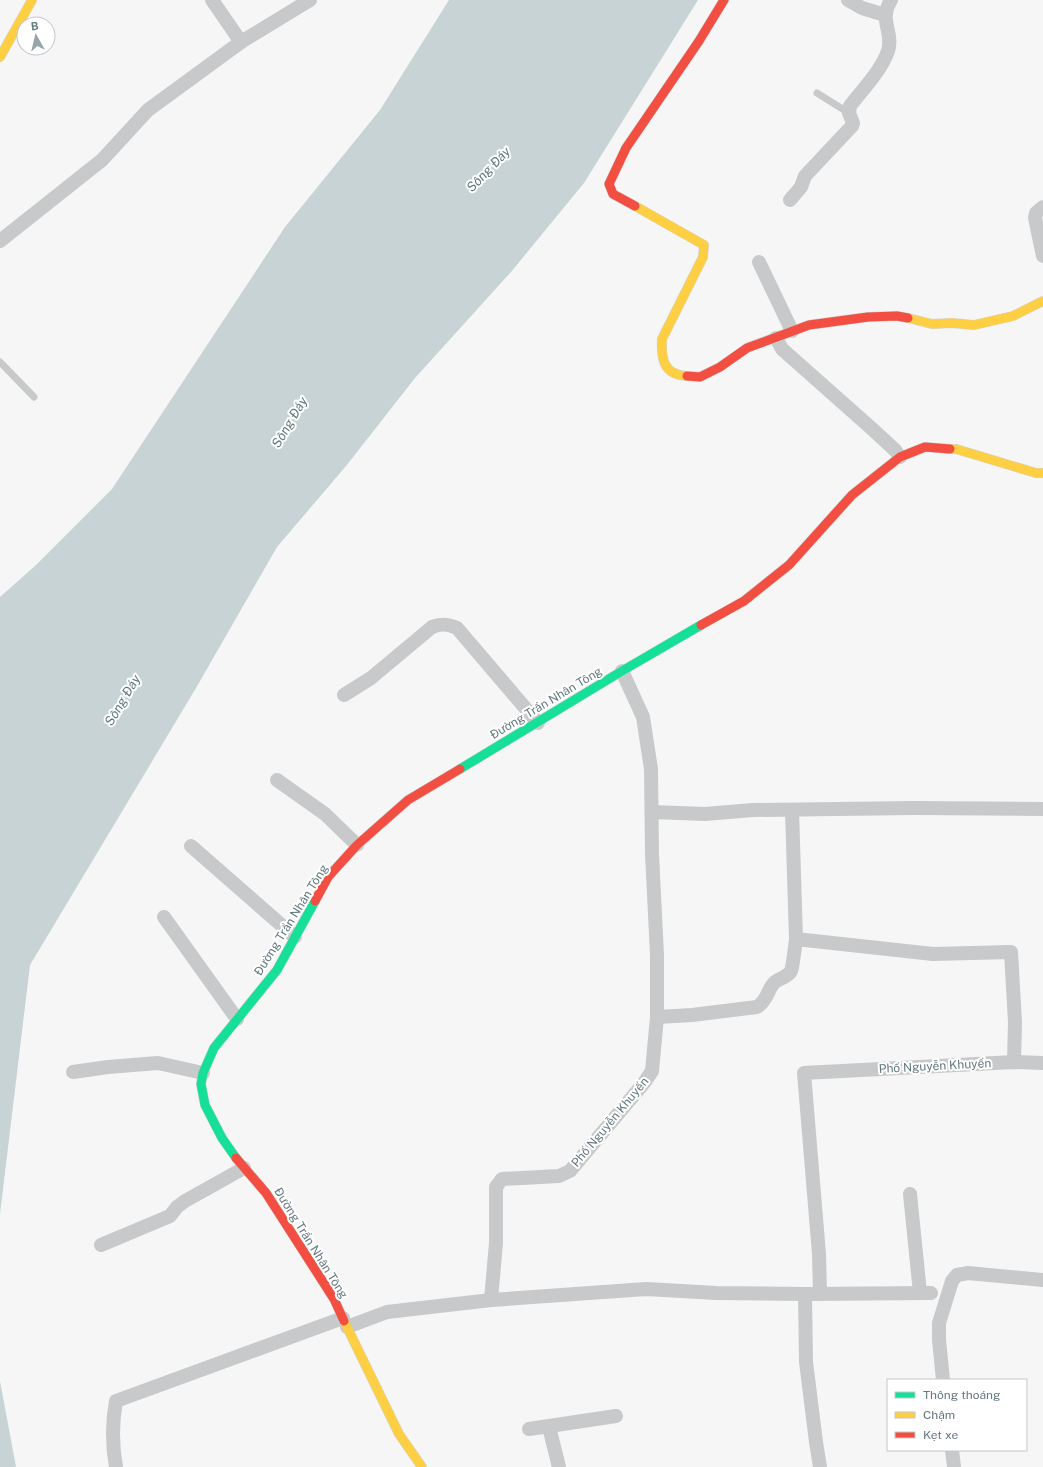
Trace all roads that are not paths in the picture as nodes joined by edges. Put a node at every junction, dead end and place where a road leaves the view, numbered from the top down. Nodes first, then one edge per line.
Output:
1 (32, 0) edge
2 (212, 0) edge
3 (310, 0) edge
4 (724, 0) edge
5 (848, 0) edge
6 (891, 0) edge
7 (885, 15) junction
8 (241, 42) junction
9 (0, 57) edge
10 (817, 93) dead end
11 (849, 113) junction
12 (790, 200) dead end
13 (1043, 206) edge
14 (0, 241) edge
15 (1043, 256) edge
16 (759, 262) dead end
17 (1043, 301) edge
18 (792, 331) junction
19 (776, 338) junction
20 (0, 362) edge
21 (34, 397) dead end
22 (900, 457) junction
23 (1043, 473) edge
24 (622, 671) junction
25 (344, 695) dead end
26 (538, 723) junction
27 (277, 780) dead end
28 (1043, 809) edge
29 (792, 810) junction
30 (652, 812) junction
31 (357, 845) junction
32 (190, 846) dead end
33 (164, 917) dead end
34 (295, 937) junction
35 (796, 939) junction
36 (657, 1017) junction
37 (237, 1019) junction
38 (1014, 1062) junction
39 (1043, 1063) edge
40 (73, 1072) dead end
41 (202, 1074) junction
42 (244, 1168) junction
43 (910, 1194) dead end
44 (102, 1245) dead end
45 (1043, 1280) edge
46 (804, 1294) junction
47 (820, 1294) junction
48 (491, 1300) junction
49 (345, 1323) junction
50 (943, 1379) edge
51 (616, 1416) dead end
52 (549, 1427) junction
53 (529, 1429) dead end
54 (952, 1451) edge
55 (116, 1467) edge
56 (422, 1467) edge
57 (559, 1467) edge
58 (820, 1467) edge
59 (954, 1467) edge

1 - 9 street
2 - 8 street
3 - 8 street
4 - 19 street
5 - 7 street
6 - 7 street
7 - 11 street
8 - 14 street
10 - 11 lane
11 - 12 street
13 - 15 street
16 - 18 street
17 - 18 street
18 - 19 street
19 - 22 street
20 - 21 lane
22 - 23 street, Đường Trần Nhân Tông
22 - 24 street, Đường Trần Nhân Tông
24 - 26 street, Đường Trần Nhân Tông
24 - 30 street
25 - 26 street
26 - 31 street, Đường Trần Nhân Tông
27 - 31 street
28 - 29 street
29 - 30 street
29 - 35 street
30 - 36 street
31 - 34 street, Đường Trần Nhân Tông
32 - 34 street
33 - 37 street
34 - 37 street, Đường Trần Nhân Tông
35 - 36 street
35 - 38 street
36 - 48 street, Phố Nguyễn Khuyến
37 - 41 street, Đường Trần Nhân Tông
38 - 39 street, Phố Nguyễn Khuyến
38 - 47 street, Phố Nguyễn Khuyến
40 - 41 street
41 - 42 street, Đường Trần Nhân Tông
42 - 44 street
42 - 49 street, Đường Trần Nhân Tông
43 - 47 street
45 - 50 street
46 - 47 street
46 - 48 street
46 - 58 street
48 - 49 street
49 - 55 street
49 - 56 street, Đường Trần Nhân Tông
51 - 52 street
52 - 53 street
52 - 57 street
54 - 59 street

